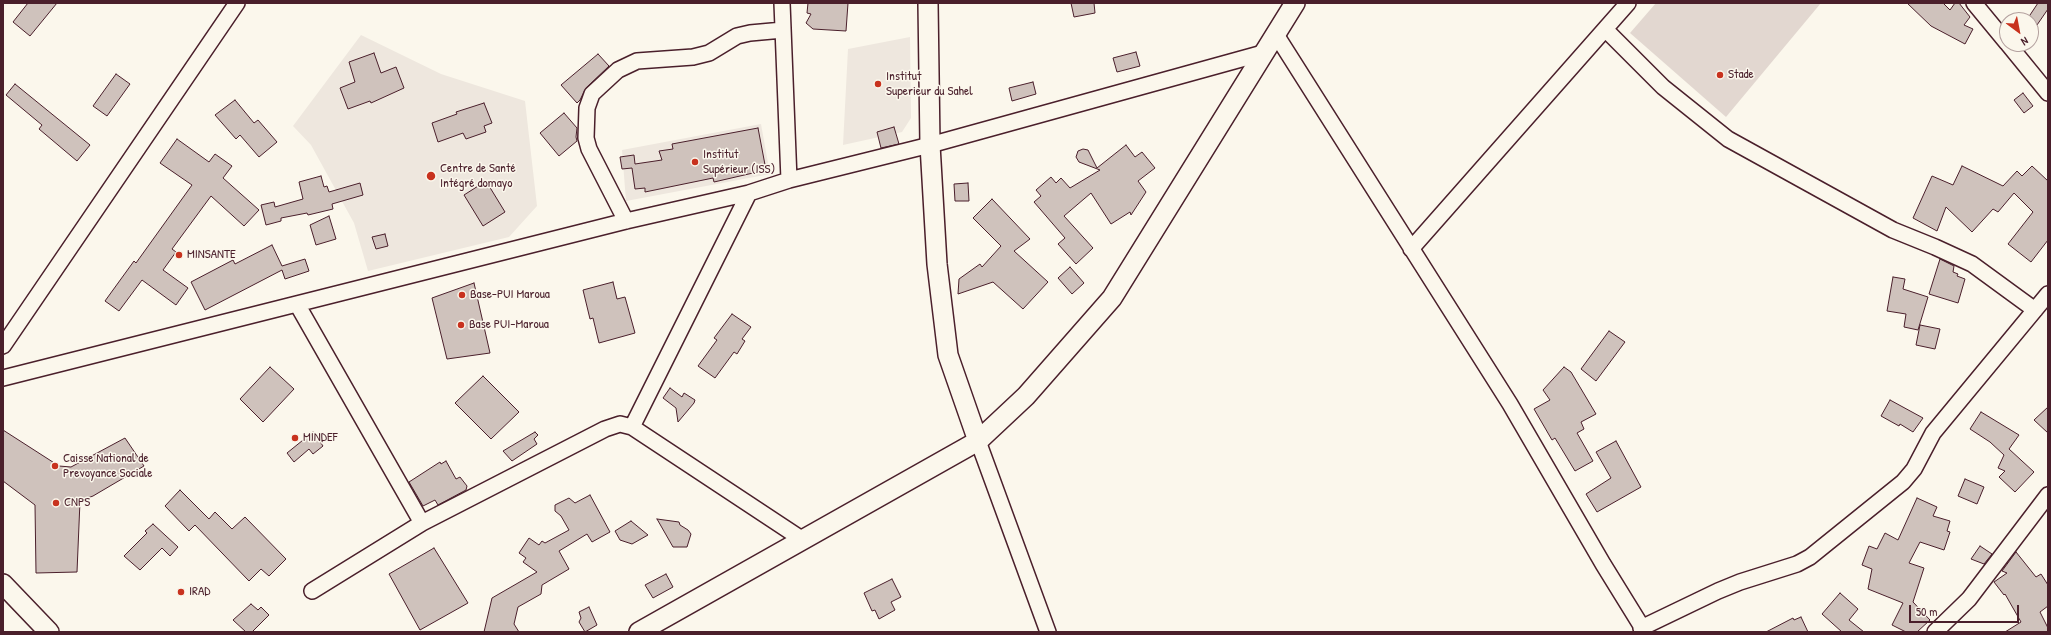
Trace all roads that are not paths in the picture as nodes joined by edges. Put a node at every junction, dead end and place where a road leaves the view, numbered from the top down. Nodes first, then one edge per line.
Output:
1 (237, 3) edge
2 (782, 3) edge
3 (928, 3) edge
4 (1295, 3) edge
5 (1628, 3) edge
6 (1974, 3) edge
7 (1605, 29) junction
8 (783, 30) junction
9 (1999, 32) edge
10 (1275, 33) junction
11 (2015, 52) edge
12 (1263, 53) junction
13 (2048, 93) edge
14 (930, 145) junction
15 (789, 180) junction
16 (749, 193) junction
17 (626, 221) junction
18 (1410, 249) junction
19 (2048, 294) edge
20 (296, 304) junction
21 (2035, 310) junction
22 (3, 346) edge
23 (3, 378) edge
24 (632, 427) junction
25 (978, 441) junction
26 (2048, 495) edge
27 (422, 523) junction
28 (803, 540) junction
29 (3, 584) edge
30 (312, 591) dead end
31 (1643, 630) edge
32 (49, 632) edge
33 (639, 632) edge
34 (1048, 632) edge
35 (1935, 632) edge

1 - 22 street
2 - 8 street
3 - 14 street
4 - 10 street
5 - 7 street
6 - 9 street
7 - 18 street
7 - 21 street
8 - 15 street
8 - 17 street
10 - 12 street
10 - 18 street
11 - 13 street
12 - 14 street
12 - 25 street
14 - 15 street
14 - 25 street
15 - 16 street
16 - 17 street
16 - 24 street
17 - 20 street
18 - 31 street
19 - 21 street
20 - 23 street
20 - 27 street
21 - 31 street
24 - 27 street
24 - 28 street
25 - 28 street
25 - 34 street
26 - 35 street
27 - 30 street
28 - 33 street
29 - 32 street

